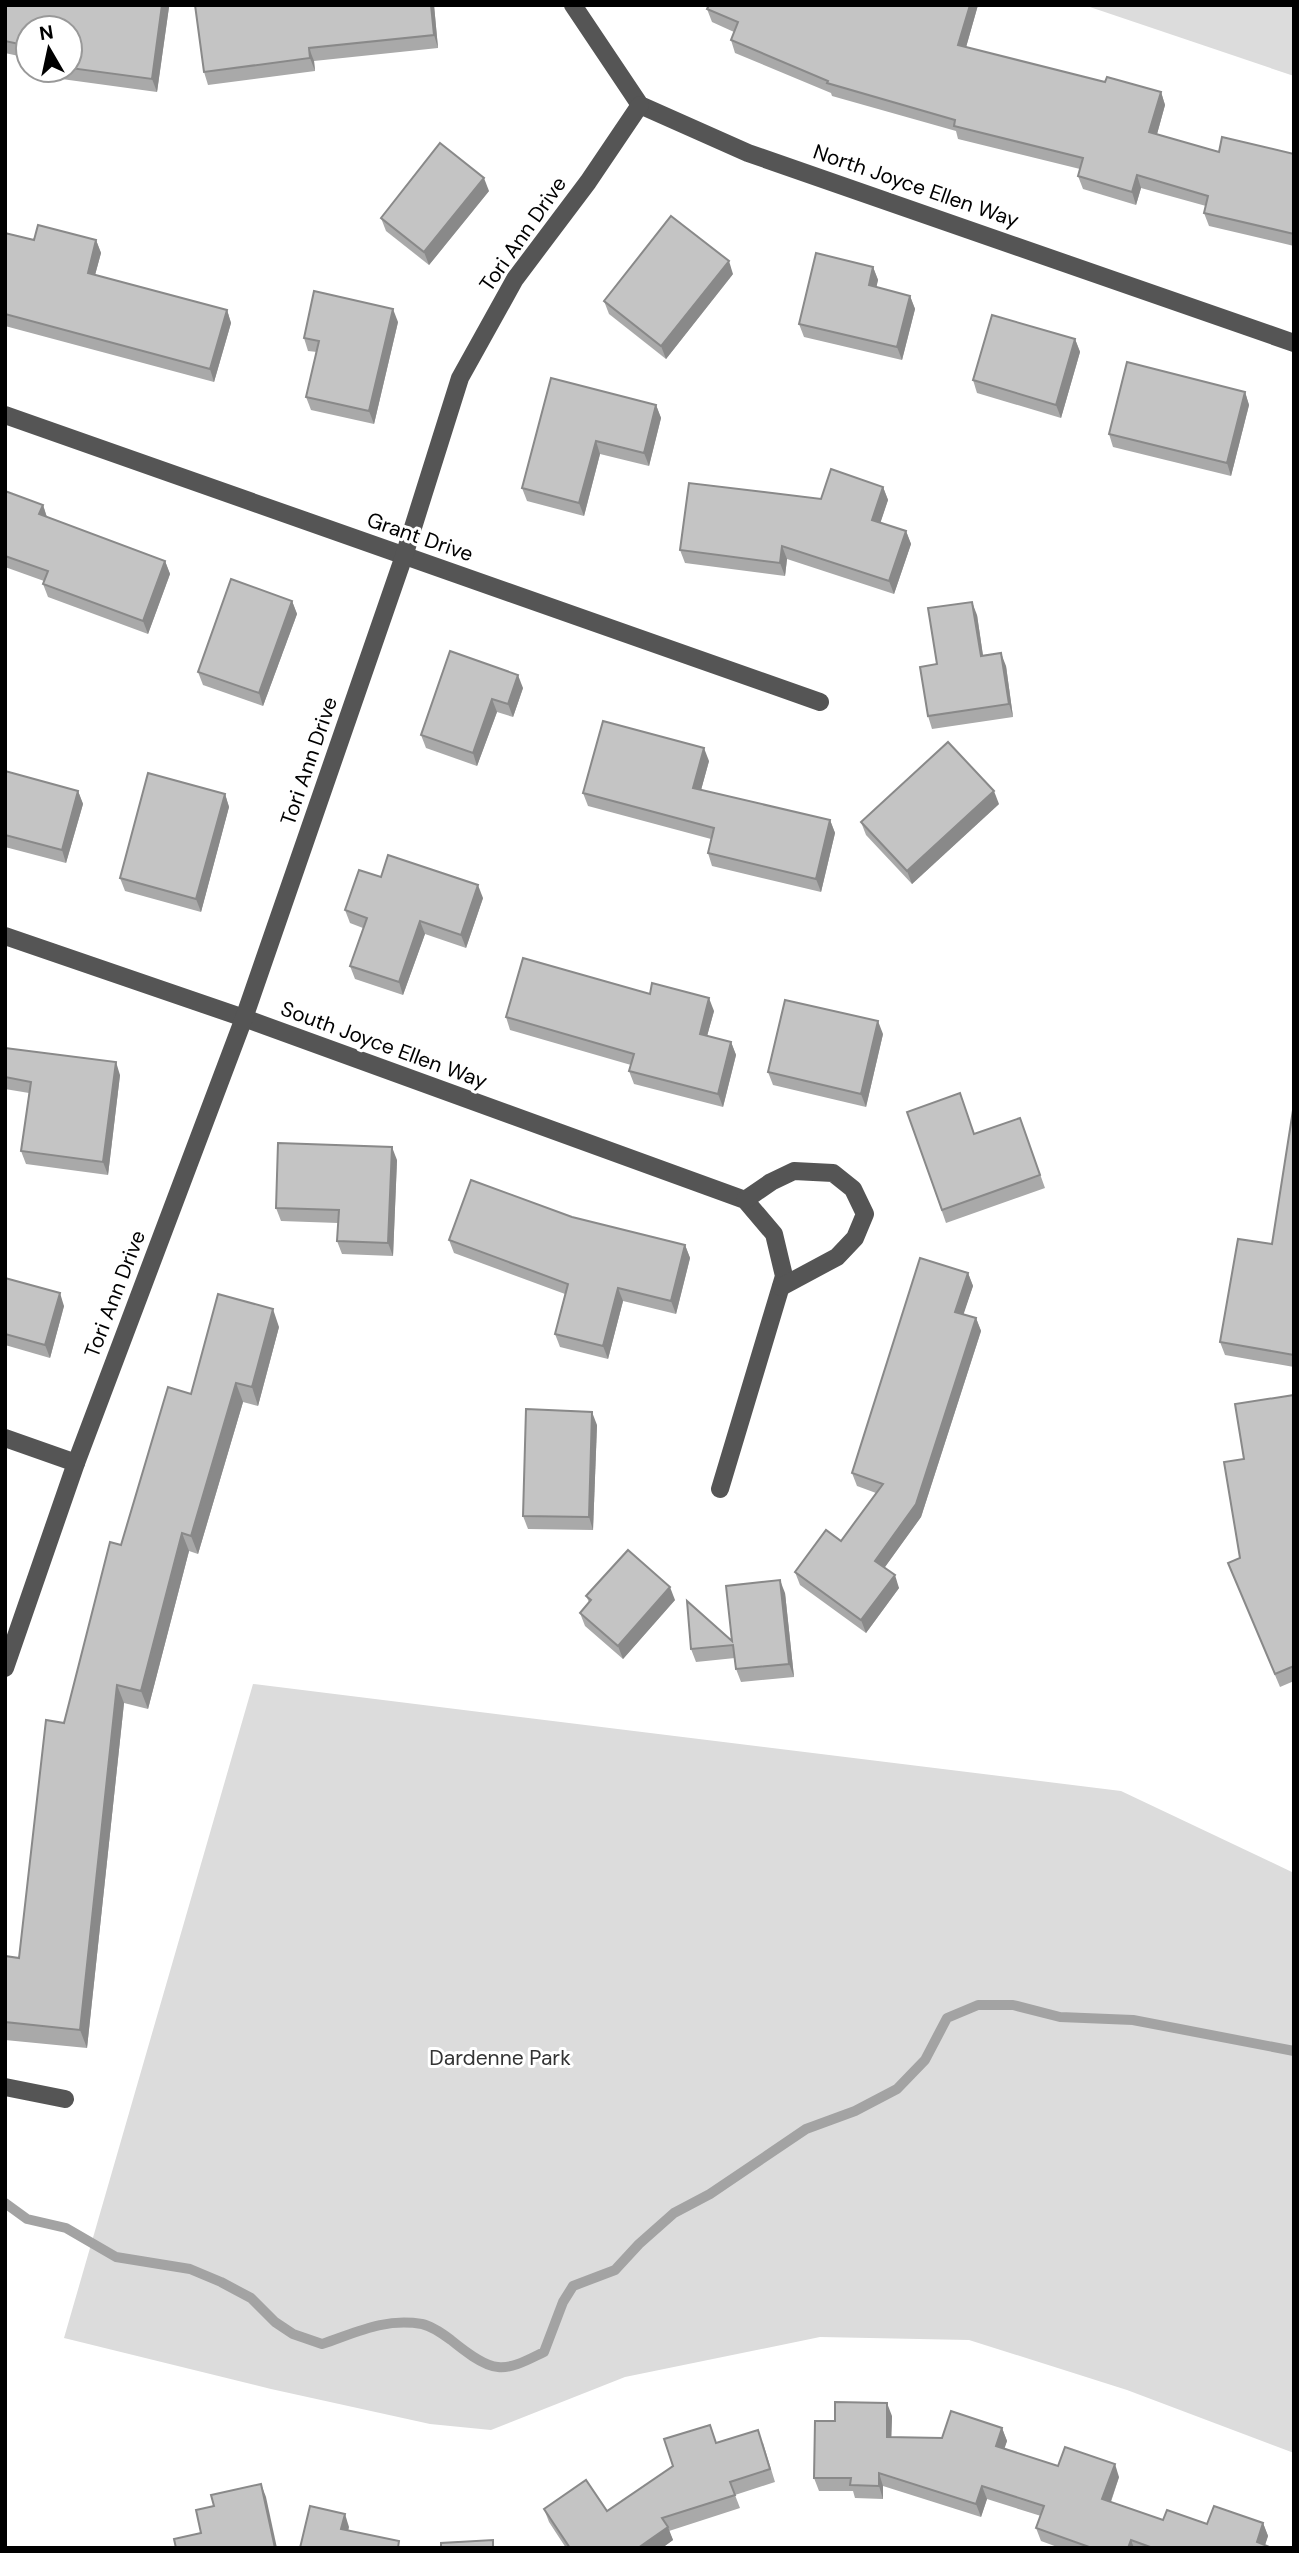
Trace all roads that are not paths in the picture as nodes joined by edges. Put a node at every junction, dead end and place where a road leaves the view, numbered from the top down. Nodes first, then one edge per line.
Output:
1 (573, 5) edge
2 (640, 105) junction
3 (1294, 343) edge
4 (5, 415) edge
5 (404, 556) junction
6 (820, 702) dead end
7 (5, 936) edge
8 (244, 1018) junction
9 (745, 1200) junction
10 (781, 1287) junction
11 (5, 1438) edge
12 (76, 1463) junction
13 (720, 1489) dead end
14 (5, 1668) edge
15 (5, 2087) edge
16 (65, 2099) dead end

1 - 2 street
2 - 3 street, North Joyce Ellen Way
2 - 5 street, Tori Ann Drive
4 - 5 street, Grant Drive
5 - 6 street, Grant Drive
5 - 8 street, Tori Ann Drive
7 - 8 street, South Joyce Ellen Way
8 - 9 street, South Joyce Ellen Way
8 - 12 street, Tori Ann Drive
9 - 10 street, South Joyce Ellen Way
9 - 10 street
10 - 13 street, South Joyce Ellen Way
11 - 12 street
12 - 14 street, Tori Ann Drive
15 - 16 street

